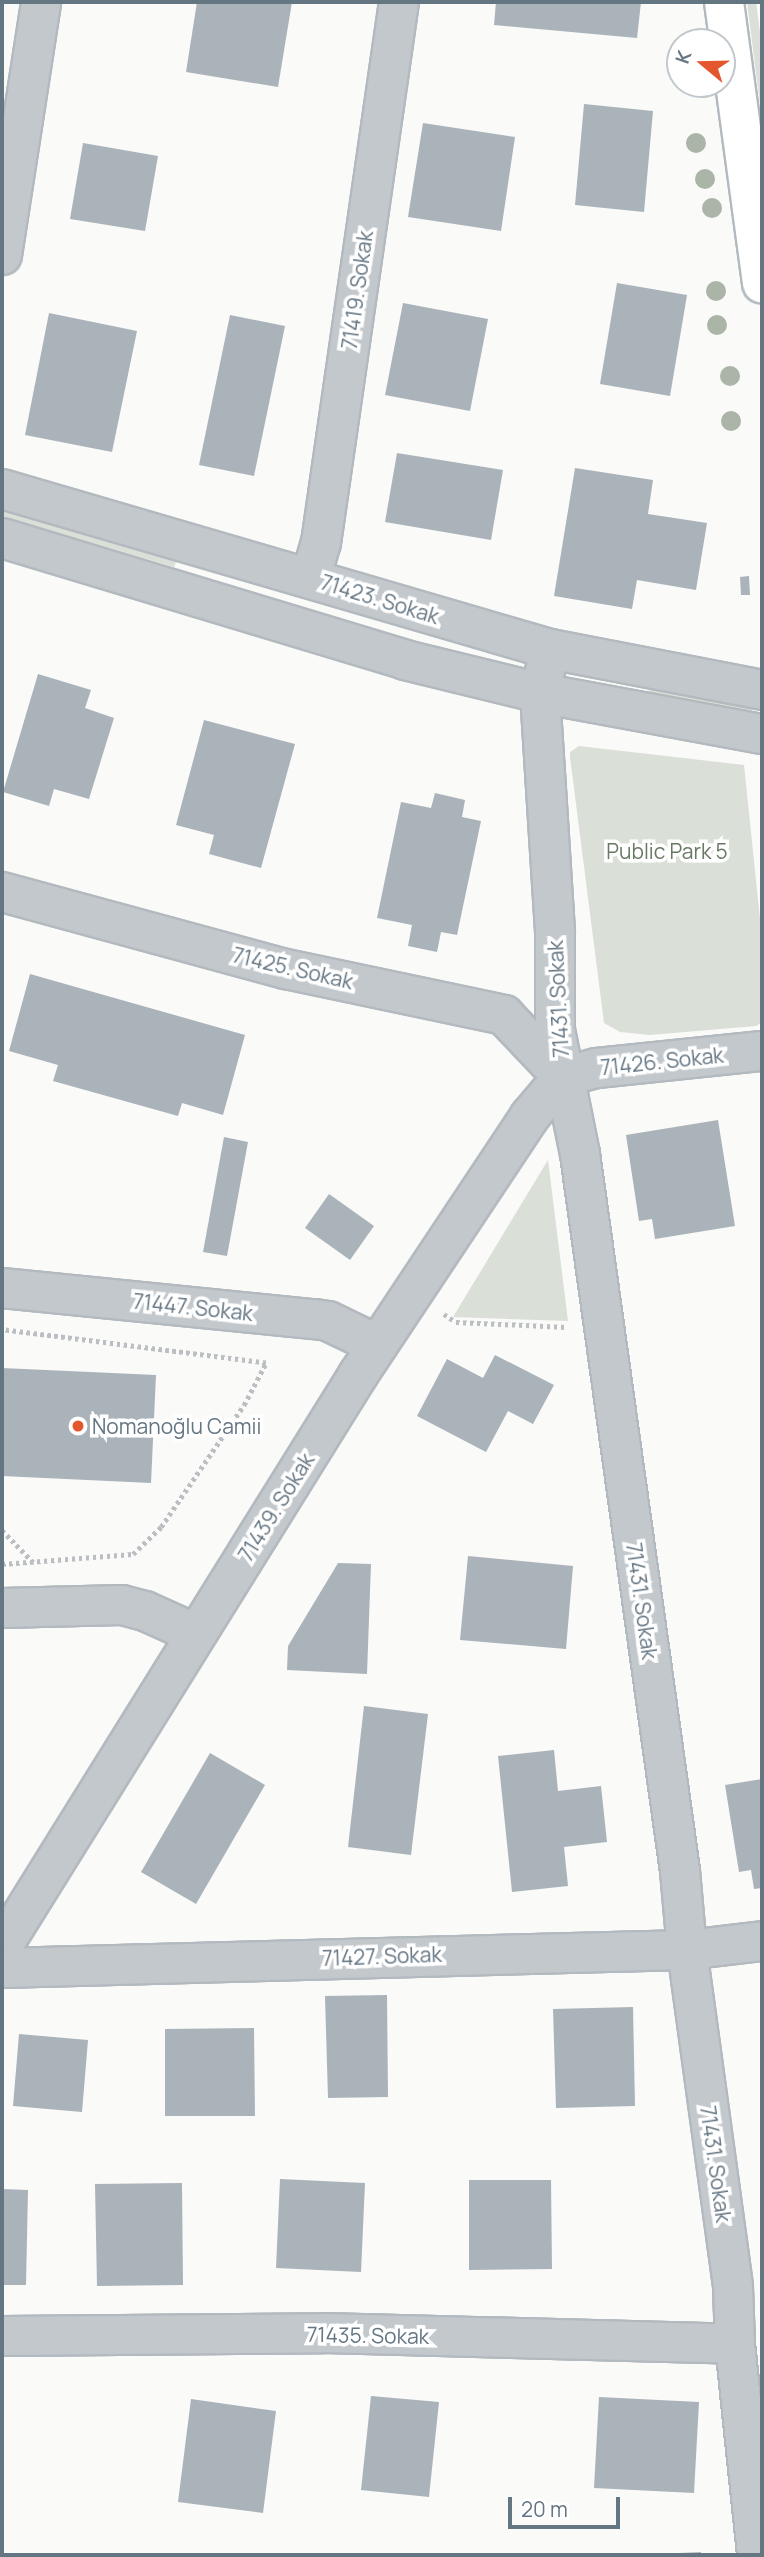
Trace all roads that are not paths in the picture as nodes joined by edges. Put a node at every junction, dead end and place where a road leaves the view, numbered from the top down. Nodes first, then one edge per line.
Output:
1 (41, 2) edge
2 (399, 2) edge
3 (724, 2) edge
4 (2, 255) edge
5 (762, 283) edge
6 (2, 489) edge
7 (2, 538) edge
8 (311, 577) junction
9 (550, 649) junction
10 (762, 690) edge
11 (540, 693) junction
12 (762, 734) edge
13 (2, 892) edge
14 (762, 1051) edge
15 (563, 1077) junction
16 (2, 1288) edge
17 (378, 1345) junction
18 (2, 1608) edge
19 (195, 1634) junction
20 (762, 1941) edge
21 (2, 1947) edge
22 (687, 1950) junction
23 (2, 1968) edge
24 (2, 2336) edge
25 (735, 2344) junction
26 (757, 2555) edge

1 - 4 street
2 - 8 street, 71419. Sokak
3 - 5 main road
6 - 8 street, 71423. Sokak
7 - 11 street
8 - 9 street, 71423. Sokak
9 - 10 street, 71423. Sokak
9 - 11 street, 71431. Sokak
11 - 12 street
11 - 15 street, 71431. Sokak
13 - 15 street, 71425. Sokak
14 - 15 street, 71426. Sokak
15 - 17 street, 71439. Sokak
15 - 22 street, 71431. Sokak
16 - 17 street, 71447. Sokak
17 - 19 street, 71439. Sokak
18 - 19 street
19 - 21 street, 71439. Sokak
20 - 22 street, 71427. Sokak
22 - 23 street, 71427. Sokak
22 - 25 street, 71431. Sokak
24 - 25 street, 71435. Sokak
25 - 26 street, 71431. Sokak

